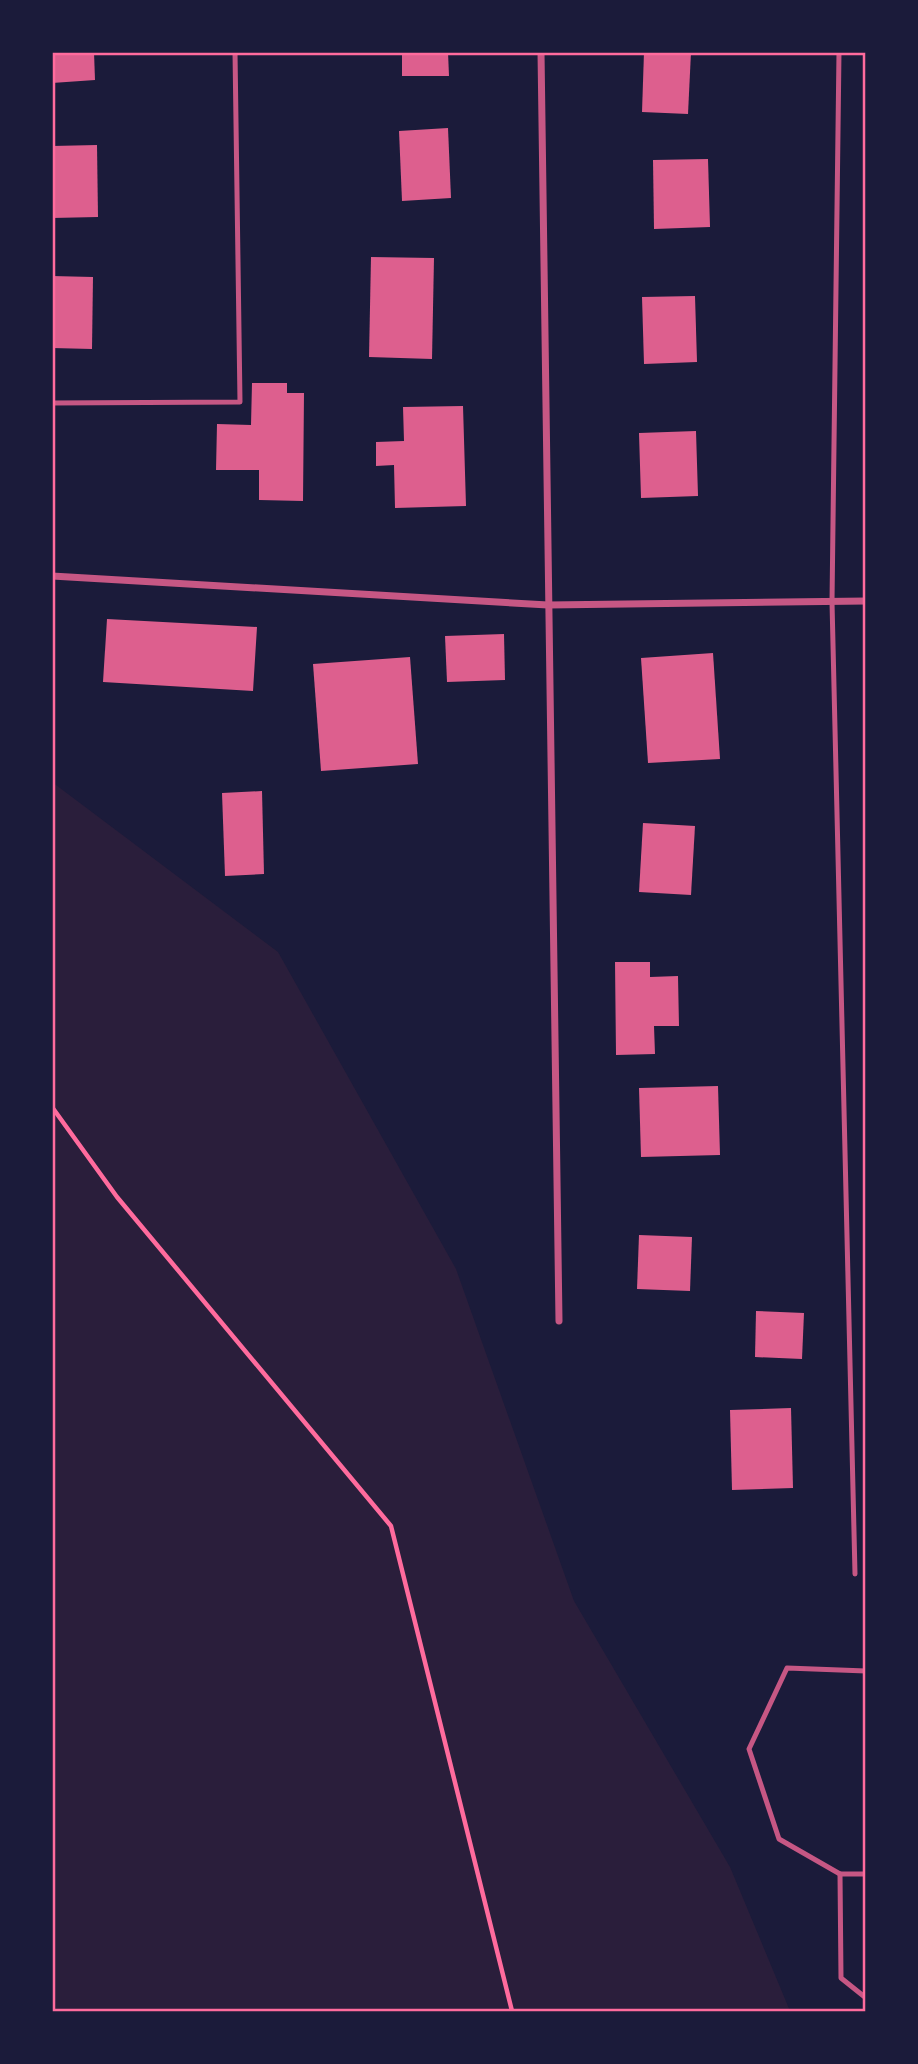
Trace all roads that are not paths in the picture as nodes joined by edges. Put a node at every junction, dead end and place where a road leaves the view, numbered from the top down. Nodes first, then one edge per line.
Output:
1 (234, 52) edge
2 (541, 52) edge
3 (839, 52) edge
4 (52, 402) edge
5 (52, 576) edge
6 (866, 601) edge
7 (832, 602) junction
8 (548, 605) junction
9 (559, 1321) dead end
10 (855, 1574) dead end
11 (866, 1671) edge
12 (840, 1874) junction
13 (866, 1874) edge
14 (866, 1997) edge

1 - 4 lane
2 - 8 street
3 - 7 lane
5 - 8 street
6 - 7 street
7 - 8 street
7 - 10 lane
8 - 9 street
11 - 12 lane
12 - 13 lane
12 - 14 lane

